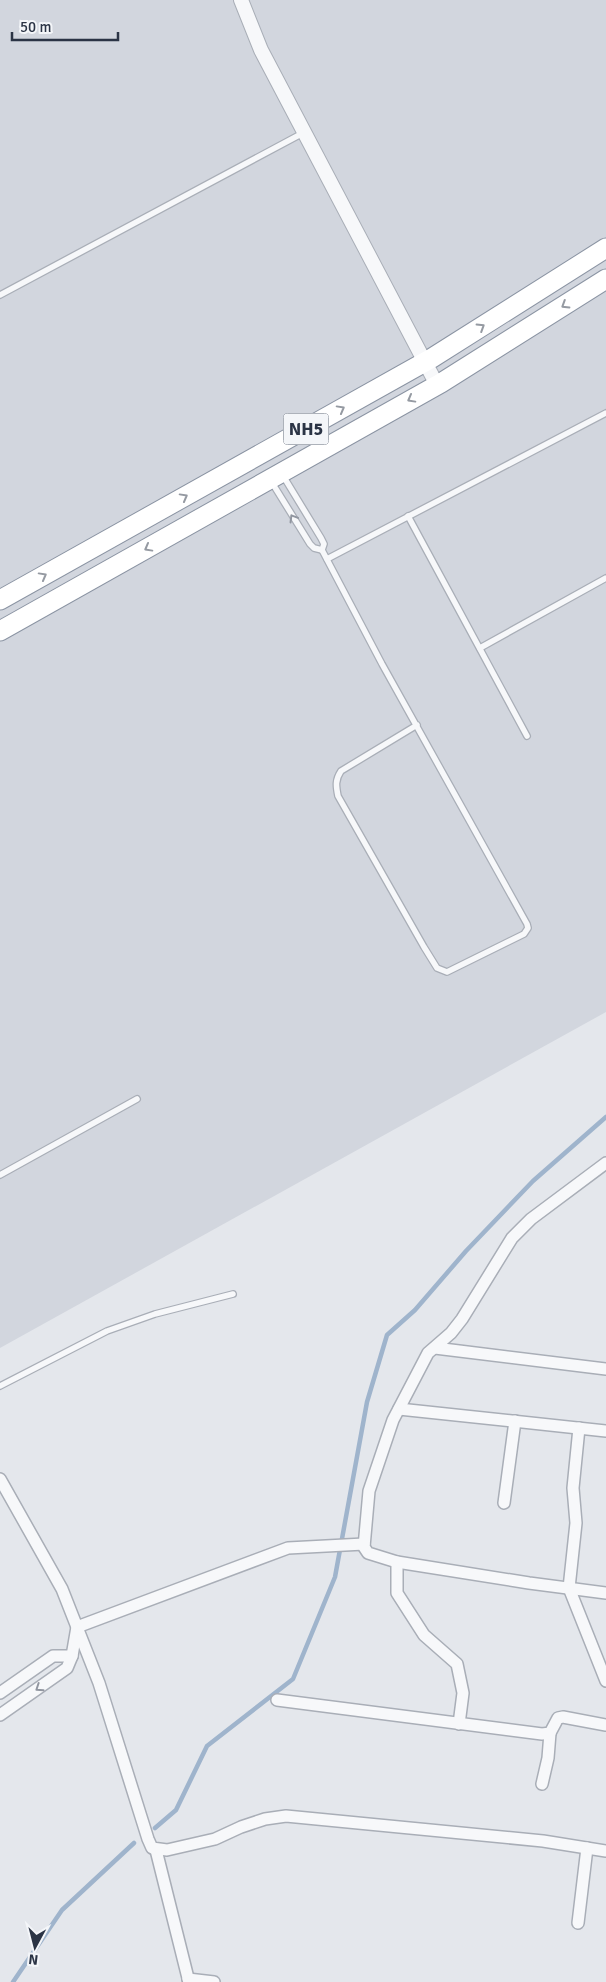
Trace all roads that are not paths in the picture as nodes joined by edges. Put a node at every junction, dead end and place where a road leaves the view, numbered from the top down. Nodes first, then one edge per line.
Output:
1 (241, 0) edge
2 (303, 133) junction
3 (606, 248) edge
4 (606, 279) edge
5 (0, 295) edge
6 (426, 361) junction
7 (437, 385) junction
8 (606, 412) edge
9 (275, 476) junction
10 (408, 516) junction
11 (322, 550) junction
12 (327, 559) junction
13 (606, 578) edge
14 (0, 600) edge
15 (0, 631) edge
16 (480, 648) junction
17 (417, 725) junction
18 (527, 736) dead end
19 (137, 1099) dead end
20 (606, 1163) edge
21 (0, 1175) edge
22 (233, 1294) dead end
23 (435, 1348) junction
24 (606, 1369) edge
25 (0, 1386) edge
26 (399, 1409) junction
27 (515, 1421) junction
28 (579, 1428) junction
29 (606, 1431) edge
30 (0, 1479) edge
31 (504, 1503) dead end
32 (364, 1544) junction
33 (397, 1562) junction
34 (569, 1588) junction
35 (606, 1593) edge
36 (76, 1626) junction
37 (72, 1656) junction
38 (606, 1681) edge
39 (0, 1693) edge
40 (277, 1700) dead end
41 (0, 1715) edge
42 (458, 1724) junction
43 (606, 1725) edge
44 (550, 1733) junction
45 (542, 1784) dead end
46 (587, 1848) junction
47 (156, 1850) junction
48 (606, 1851) edge
49 (578, 1923) dead end
50 (189, 1980) edge
51 (214, 1982) edge

1 - 2 street
2 - 5 lane
2 - 6 street
6 -> 3 highway, NH5
4 -> 7 highway, NH5
6 - 7 street
14 -> 6 highway, NH5
7 -> 9 highway, NH5
8 - 10 lane
9 - 11 lane
11 -> 9 lane
9 -> 15 highway, NH5
10 - 12 lane
10 - 16 lane
11 - 12 lane
12 - 17 lane
13 - 16 lane
16 - 18 lane
17 - 17 lane
19 - 21 lane
20 - 23 street
22 - 25 lane
23 - 24 street
23 - 26 street
26 - 27 street
26 - 32 street
27 - 28 street
27 - 31 street
28 - 29 street
28 - 34 street
30 - 36 street
32 - 33 street
32 - 36 street
33 - 34 street
33 - 42 street
34 - 35 street
34 - 38 street
36 - 37 street
36 - 47 street
37 - 39 street
37 -> 41 street
40 - 42 street
42 - 44 street
43 - 44 street
44 - 45 street
46 - 47 street
46 - 48 street
46 - 49 street
47 - 50 street
50 - 51 street

